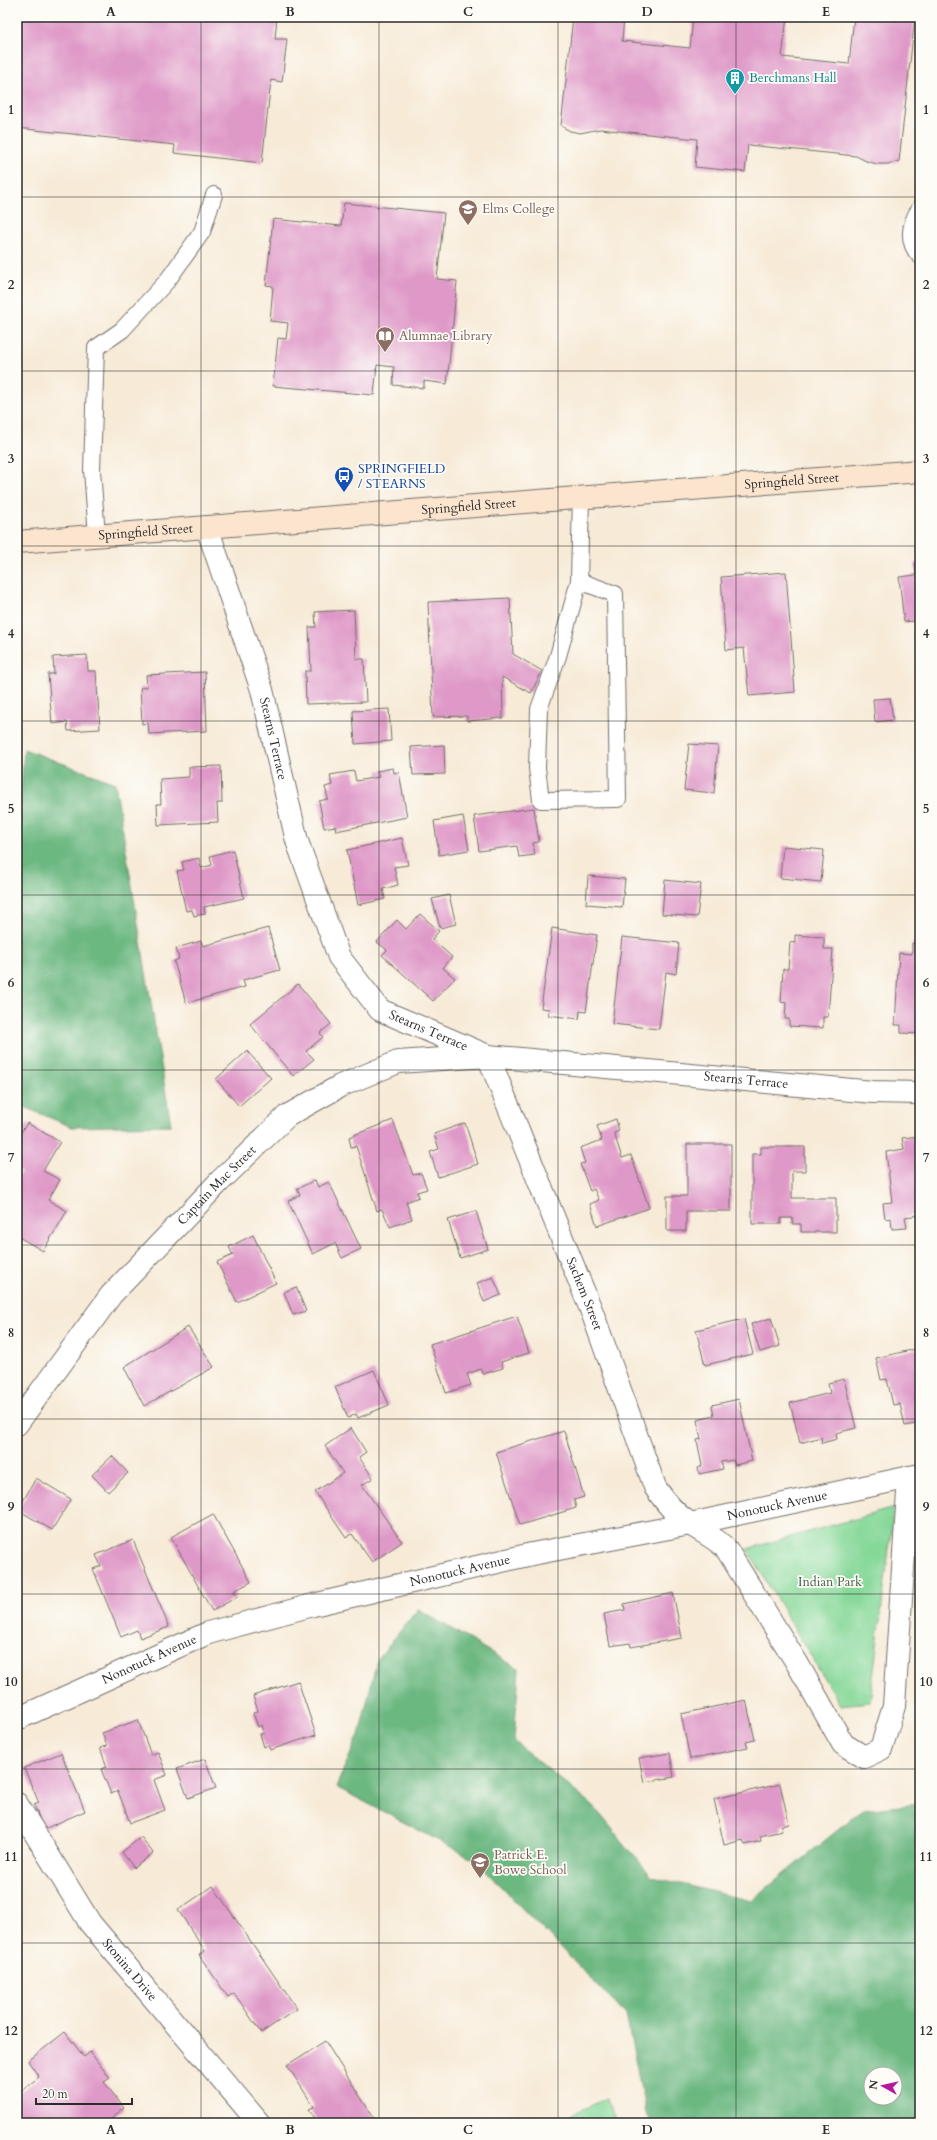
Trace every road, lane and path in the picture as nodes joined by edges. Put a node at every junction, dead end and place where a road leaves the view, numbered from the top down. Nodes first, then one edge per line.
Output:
1 (214, 195) dead end
2 (920, 208) edge
3 (920, 256) edge
4 (920, 471) edge
5 (581, 497) junction
6 (207, 527) junction
7 (97, 536) junction
8 (17, 542) edge
9 (579, 581) junction
10 (488, 1056) junction
11 (920, 1093) edge
12 (17, 1424) edge
13 (915, 1476) edge
14 (690, 1524) junction
15 (17, 1719) edge
16 (17, 1804) edge
17 (259, 2123) edge

1 - 7 lane
2 - 3 lane
4 - 5 main road, Springfield Street
5 - 6 main road, Springfield Street
5 - 9 lane
6 - 7 main road, Springfield Street
6 - 10 street, Stearns Terrace
7 - 8 main road, Springfield Street
9 - 9 lane
10 - 11 street, Stearns Terrace
10 - 12 street, Captain Mac Street
10 - 14 street, Sachem Street
13 - 14 street, Nonotuck Avenue
13 - 14 street
14 - 15 street, Nonotuck Avenue
16 - 17 street, Stonina Drive

